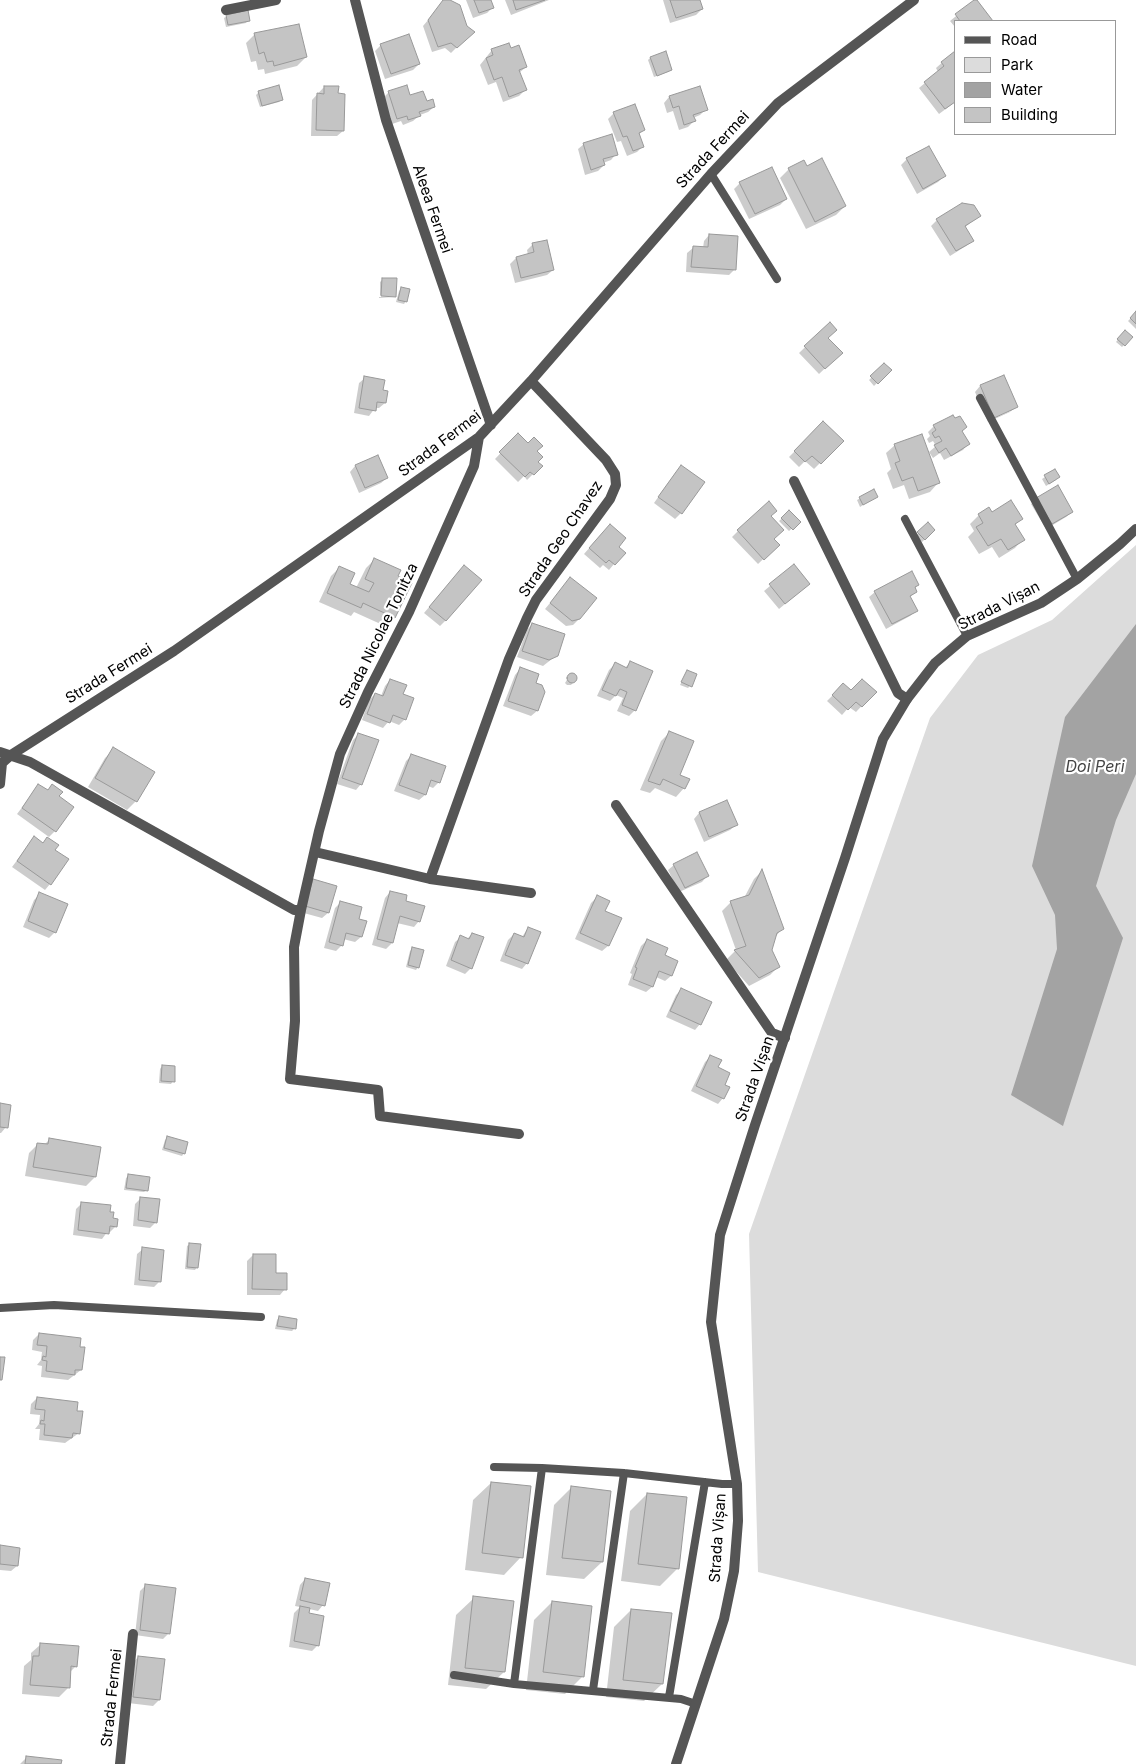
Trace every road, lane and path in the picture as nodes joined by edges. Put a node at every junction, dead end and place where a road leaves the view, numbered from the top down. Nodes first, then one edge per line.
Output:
1 (276, 0) edge
2 (355, 0) edge
3 (908, 2) edge
4 (226, 10) dead end
5 (711, 174) junction
6 (777, 280) dead end
7 (531, 381) junction
8 (980, 398) dead end
9 (491, 425) junction
10 (479, 436) junction
11 (794, 481) dead end
12 (905, 519) dead end
13 (1136, 529) edge
14 (1077, 579) junction
15 (966, 636) junction
16 (907, 699) junction
17 (0, 752) edge
18 (11, 755) junction
19 (0, 784) edge
20 (616, 805) dead end
21 (315, 852) junction
22 (430, 879) junction
23 (531, 893) dead end
24 (301, 910) junction
25 (785, 1038) junction
26 (519, 1134) dead end
27 (0, 1308) edge
28 (261, 1317) dead end
29 (494, 1467) dead end
30 (542, 1468) junction
31 (624, 1473) junction
32 (705, 1482) junction
33 (737, 1484) junction
34 (133, 1634) dead end
35 (454, 1675) dead end
36 (514, 1684) junction
37 (594, 1690) junction
38 (669, 1698) junction
39 (696, 1704) junction
40 (120, 1764) edge
41 (676, 1764) edge

1 - 4 street
2 - 9 street, Aleea Fermei
3 - 5 street, Strada Fermei
5 - 6 lane
5 - 7 street, Strada Fermei
7 - 9 street, Strada Fermei
7 - 22 street, Strada Geo Chavez
8 - 14 lane
9 - 10 street, Strada Fermei
10 - 18 street, Strada Fermei
10 - 21 street, Strada Nicolae Tonitza
11 - 16 street
12 - 15 lane
13 - 14 street, Strada Vișan
14 - 15 street, Strada Vișan
15 - 16 street, Strada Vișan
16 - 25 street, Strada Vișan
17 - 18 street
18 - 19 street
18 - 24 street
20 - 25 street
21 - 22 street
21 - 24 street, Strada Nicolae Tonitza
22 - 23 street
24 - 26 street, Strada Nicolae Tonitza
25 - 33 street, Strada Vișan
27 - 28 lane
29 - 30 lane
30 - 31 lane
30 - 36 lane
31 - 32 lane
31 - 37 lane
32 - 33 lane
32 - 38 lane
33 - 39 street, Strada Vișan
34 - 40 street, Strada Fermei
35 - 36 lane
36 - 37 lane
37 - 38 lane
38 - 39 lane
39 - 41 street, Strada Vișan

